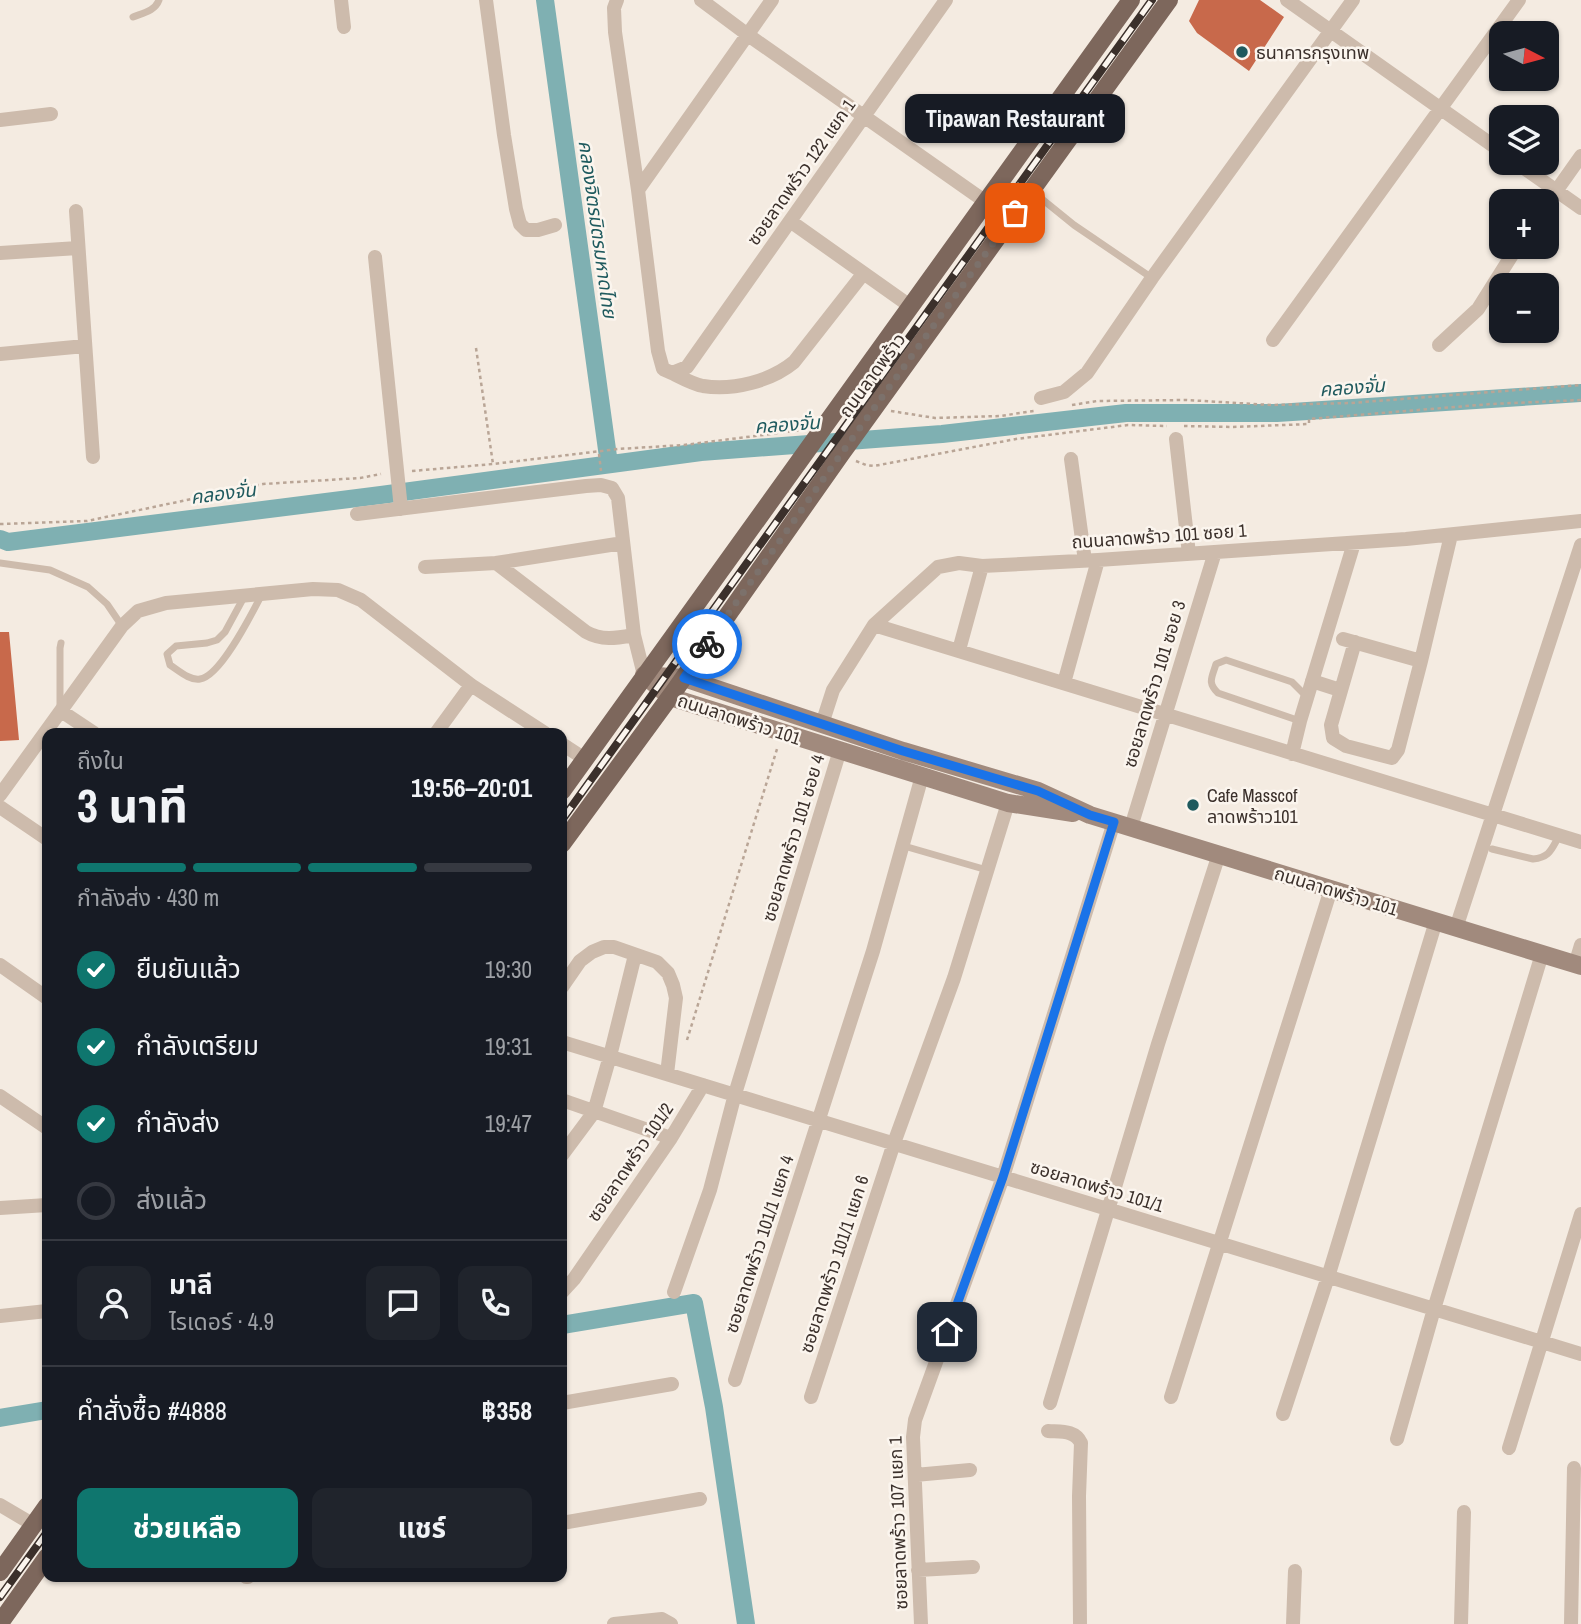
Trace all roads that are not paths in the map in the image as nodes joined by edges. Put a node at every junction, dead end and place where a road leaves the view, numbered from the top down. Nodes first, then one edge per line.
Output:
1 (159, 0) edge
2 (341, 0) edge
3 (486, 0) edge
4 (617, 0) edge
5 (701, 0) edge
6 (772, 0) edge
7 (946, 0) edge
8 (1131, 0) edge
9 (1169, 0) edge
10 (1287, 0) edge
11 (1353, 0) edge
12 (1519, 0) edge
13 (133, 17) dead end
14 (344, 27) dead end
15 (1331, 31) junction
16 (748, 35) junction
17 (1440, 108) junction
18 (51, 114) dead end
19 (864, 116) junction
20 (0, 120) edge
21 (1489, 143) edge
22 (1581, 156) edge
23 (1534, 175) edge
24 (1555, 189) edge
25 (1557, 189) edge
26 (638, 190) junction
27 (1031, 191) junction
28 (1559, 192) edge
29 (986, 202) junction
30 (1581, 208) edge
31 (76, 211) dead end
32 (790, 221) junction
33 (555, 225) dead end
34 (78, 248) junction
35 (0, 253) edge
36 (375, 257) dead end
37 (1509, 259) edge
38 (863, 274) junction
39 (1152, 278) junction
40 (911, 306) junction
41 (1273, 340) dead end
42 (1439, 345) dead end
43 (85, 346) junction
44 (0, 354) edge
45 (673, 373) junction
46 (1039, 404) road end
47 (1177, 433) road end
48 (93, 457) dead end
49 (1071, 459) dead end
50 (400, 507) junction
51 (357, 514) dead end
52 (1581, 521) edge
53 (1451, 535) junction
54 (623, 543) junction
55 (1354, 543) junction
56 (1581, 545) edge
57 (1214, 552) junction
58 (1189, 554) junction
59 (1092, 561) junction
60 (0, 563) edge
61 (496, 563) junction
62 (982, 566) junction
63 (425, 567) dead end
64 (262, 593) junction
65 (244, 596) junction
66 (874, 625) junction
67 (122, 626) junction
68 (634, 635) junction
69 (61, 643) dead end
70 (959, 650) junction
71 (1422, 661) junction
72 (645, 675) junction
73 (684, 678) junction
74 (1312, 681) junction
75 (1064, 683) junction
76 (471, 685) junction
77 (1340, 690) junction
78 (670, 697) junction
79 (1307, 697) junction
80 (61, 711) junction
81 (1164, 715) junction
82 (1300, 721) junction
83 (822, 724) junction
84 (49, 728) edge
85 (86, 728) edge
86 (440, 728) edge
87 (537, 728) edge
88 (42, 737) edge
89 (567, 747) edge
90 (840, 750) junction
91 (1292, 754) junction
92 (585, 759) junction
93 (922, 776) junction
94 (567, 784) edge
95 (0, 795) edge
96 (1008, 803) junction
97 (0, 807) edge
98 (1492, 814) junction
99 (1090, 815) junction
100 (1123, 825) junction
101 (42, 836) edge
102 (1559, 836) junction
103 (567, 837) edge
104 (1581, 842) edge
105 (904, 846) junction
106 (1492, 849) dead end
107 (1219, 854) junction
108 (987, 870) junction
109 (1331, 889) junction
110 (1436, 921) junction
111 (1456, 928) junction
112 (1581, 945) edge
113 (1542, 954) junction
114 (635, 955) junction
115 (0, 965) edge
116 (1578, 966) edge
117 (567, 980) edge
118 (42, 994) edge
119 (567, 1043) edge
120 (610, 1056) junction
121 (667, 1074) junction
122 (703, 1085) junction
123 (735, 1094) junction
124 (0, 1096) edge
125 (567, 1102) edge
126 (594, 1112) junction
127 (819, 1121) junction
128 (42, 1125) edge
129 (671, 1138) junction
130 (894, 1143) junction
131 (567, 1148) edge
132 (1003, 1177) junction
133 (42, 1205) edge
134 (0, 1208) edge
135 (1110, 1210) junction
136 (1581, 1214) edge
137 (1219, 1243) junction
138 (1328, 1276) junction
139 (567, 1287) edge
140 (674, 1292) dead end
141 (1434, 1309) junction
142 (42, 1312) edge
143 (0, 1316) edge
144 (1541, 1342) junction
145 (1581, 1354) edge
146 (735, 1380) dead end
147 (672, 1384) dead end
148 (811, 1397) dead end
149 (1171, 1397) dead end
150 (567, 1402) edge
151 (1050, 1404) dead end
152 (1283, 1414) dead end
153 (1048, 1431) dead end
154 (1397, 1438) dead end
155 (1509, 1448) dead end
156 (1574, 1468) dead end
157 (970, 1470) dead end
158 (915, 1475) junction
159 (700, 1499) dead end
160 (0, 1505) edge
161 (1464, 1512) dead end
162 (42, 1514) edge
163 (567, 1522) edge
164 (34, 1525) junction
165 (42, 1564) edge
166 (973, 1567) dead end
167 (918, 1570) junction
168 (0, 1572) edge
169 (1295, 1572) dead end
170 (0, 1623) edge
171 (614, 1624) edge
172 (671, 1624) edge
173 (920, 1624) edge
174 (1080, 1624) edge
175 (1293, 1624) edge
176 (1461, 1624) edge
177 (1571, 1624) edge

1 - 13 lane
2 - 14 street
3 - 33 street
4 - 26 street
5 - 16 street
6 - 16 street
7 - 19 street, ซอยลาดพร้าว 122 แยก 1
8 - 29 main road, ถนนลาดพร้าว
9 - 27 main road, ถนนลาดพร้าว
10 - 15 street
11 - 15 street
12 - 17 street
15 - 17 street
15 - 39 street
16 - 19 street
16 - 26 street
17 - 21 street
17 - 41 street
18 - 20 street
19 - 29 street
19 - 32 street, ซอยลาดพร้าว 122 แยก 1
22 - 25 street
23 - 24 street
26 - 45 street
27 - 39 lane
27 - 73 main road, ถนนลาดพร้าว
28 - 30 street
29 - 40 main road, ถนนลาดพร้าว
31 - 34 street
32 - 38 street
32 - 45 street, ซอยลาดพร้าว 122 แยก 1
34 - 35 street
34 - 43 street
36 - 50 street
37 - 42 street
38 - 40 street
38 - 45 street
39 - 46 street
40 - 72 main road, ถนนลาดพร้าว
43 - 44 street
43 - 48 street
47 - 58 street
49 - 59 street
50 - 51 street
50 - 54 street
52 - 53 street, ถนนลาดพร้าว 101 ซอย 1
53 - 55 street, ถนนลาดพร้าว 101 ซอย 1
53 - 71 street
54 - 61 street
54 - 68 street
55 - 57 street, ถนนลาดพร้าว 101 ซอย 1
55 - 74 street
56 - 98 street
57 - 58 street, ถนนลาดพร้าว 101 ซอย 1
57 - 81 street, ซอยลาดพร้าว 101 ซอย 3
58 - 59 street, ถนนลาดพร้าว 101 ซอย 1
59 - 62 street, ถนนลาดพร้าว 101 ซอย 1
59 - 75 street
60 - 67 lane
61 - 63 street
61 - 68 street
62 - 66 street, ถนนลาดพร้าว 101 ซอย 1
62 - 70 street
64 - 65 street
64 - 65 lane
64 - 76 street
65 - 67 street
66 - 70 street
66 - 83 street, ถนนลาดพร้าว 101 ซอย 1
67 - 80 street
68 - 72 street
69 - 80 lane
70 - 75 street
71 - 77 street
71 - 77 street
72 - 73 street, ถนนลาดพร้าว 101
72 - 78 street, ถนนลาดพร้าว 101
72 - 92 main road, ถนนลาดพร้าว
73 - 78 main road, ถนนลาดพร้าว
73 - 83 street, ถนนลาดพร้าว 101
74 - 77 street
74 - 79 street
75 - 81 street
76 - 86 street
76 - 87 street
78 - 90 street, ถนนลาดพร้าว 101
78 - 103 main road, ถนนลาดพร้าว
79 - 82 street
79 - 82 lane
80 - 84 street
80 - 85 street
81 - 91 street
81 - 100 street, ซอยลาดพร้าว 101 ซอย 3
82 - 91 street
83 - 99 street, ถนนลาดพร้าว 101
88 - 95 street
89 - 92 street
90 - 93 street, ถนนลาดพร้าว 101
90 - 123 street, ซอยลาดพร้าว 101 ซอย 4
91 - 98 street
92 - 94 main road, ถนนลาดพร้าว
93 - 96 street, ถนนลาดพร้าว 101
93 - 105 street, ซอยลาดพร้าว 101/1 แยก 4
96 - 99 street, ถนนลาดพร้าว 101
96 - 108 street, ซอยลาดพร้าว 101/1 แยก 6
97 - 101 street
98 - 102 street
98 - 111 street
99 - 100 street, ถนนลาดพร้าว 101
100 - 107 street, ถนนลาดพร้าว 101
100 - 132 street, ซอยลาดพร้าว 101 ซอย 3
102 - 104 street
102 - 106 lane
105 - 108 lane
105 - 127 street, ซอยลาดพร้าว 101/1 แยก 4
107 - 109 street, ถนนลาดพร้าว 101
107 - 135 street
108 - 130 street, ซอยลาดพร้าว 101/1 แยก 6
109 - 110 street, ถนนลาดพร้าว 101
109 - 137 street
110 - 111 street, ถนนลาดพร้าว 101
110 - 138 street
111 - 113 street, ถนนลาดพร้าว 101
112 - 116 street
113 - 116 street, ถนนลาดพร้าว 101
113 - 141 street
114 - 117 street
114 - 120 street
114 - 121 street
115 - 118 street
119 - 120 street, ซอยลาดพร้าว 101/1
120 - 121 street, ซอยลาดพร้าว 101/1
120 - 126 street
121 - 122 street, ซอยลาดพร้าว 101/1
122 - 123 street, ซอยลาดพร้าว 101/1
122 - 129 street, ซอยลาดพร้าว 101/2
123 - 127 street, ซอยลาดพร้าว 101/1
123 - 140 street, ซอยลาดพร้าว 101 ซอย 4
124 - 128 street
125 - 126 street
126 - 129 street
126 - 131 street
127 - 130 street, ซอยลาดพร้าว 101/1
127 - 146 street, ซอยลาดพร้าว 101/1 แยก 4
129 - 139 street, ซอยลาดพร้าว 101/2
130 - 132 street, ซอยลาดพร้าว 101/1
130 - 148 street, ซอยลาดพร้าว 101/1 แยก 6
132 - 135 street, ซอยลาดพร้าว 101/1
132 - 158 street, ซอยลาดพร้าว 107 แยก 1
133 - 134 street
135 - 137 street, ซอยลาดพร้าว 101/1
135 - 151 street
136 - 144 street
137 - 138 street, ซอยลาดพร้าว 101/1
137 - 149 street
138 - 141 street, ซอยลาดพร้าว 101/1
138 - 152 street
141 - 144 street, ซอยลาดพร้าว 101/1
141 - 154 street
142 - 143 street
144 - 145 street, ซอยลาดพร้าว 101/1
144 - 155 street
147 - 150 street
153 - 174 street
156 - 177 street
157 - 158 street
158 - 167 street, ซอยลาดพร้าว 107 แยก 1
159 - 163 street
160 - 164 street
161 - 176 street
162 - 164 main road
164 - 168 main road
165 - 170 main road
166 - 167 street
167 - 173 street, ซอยลาดพร้าว 107 แยก 1
169 - 175 street
171 - 172 street

